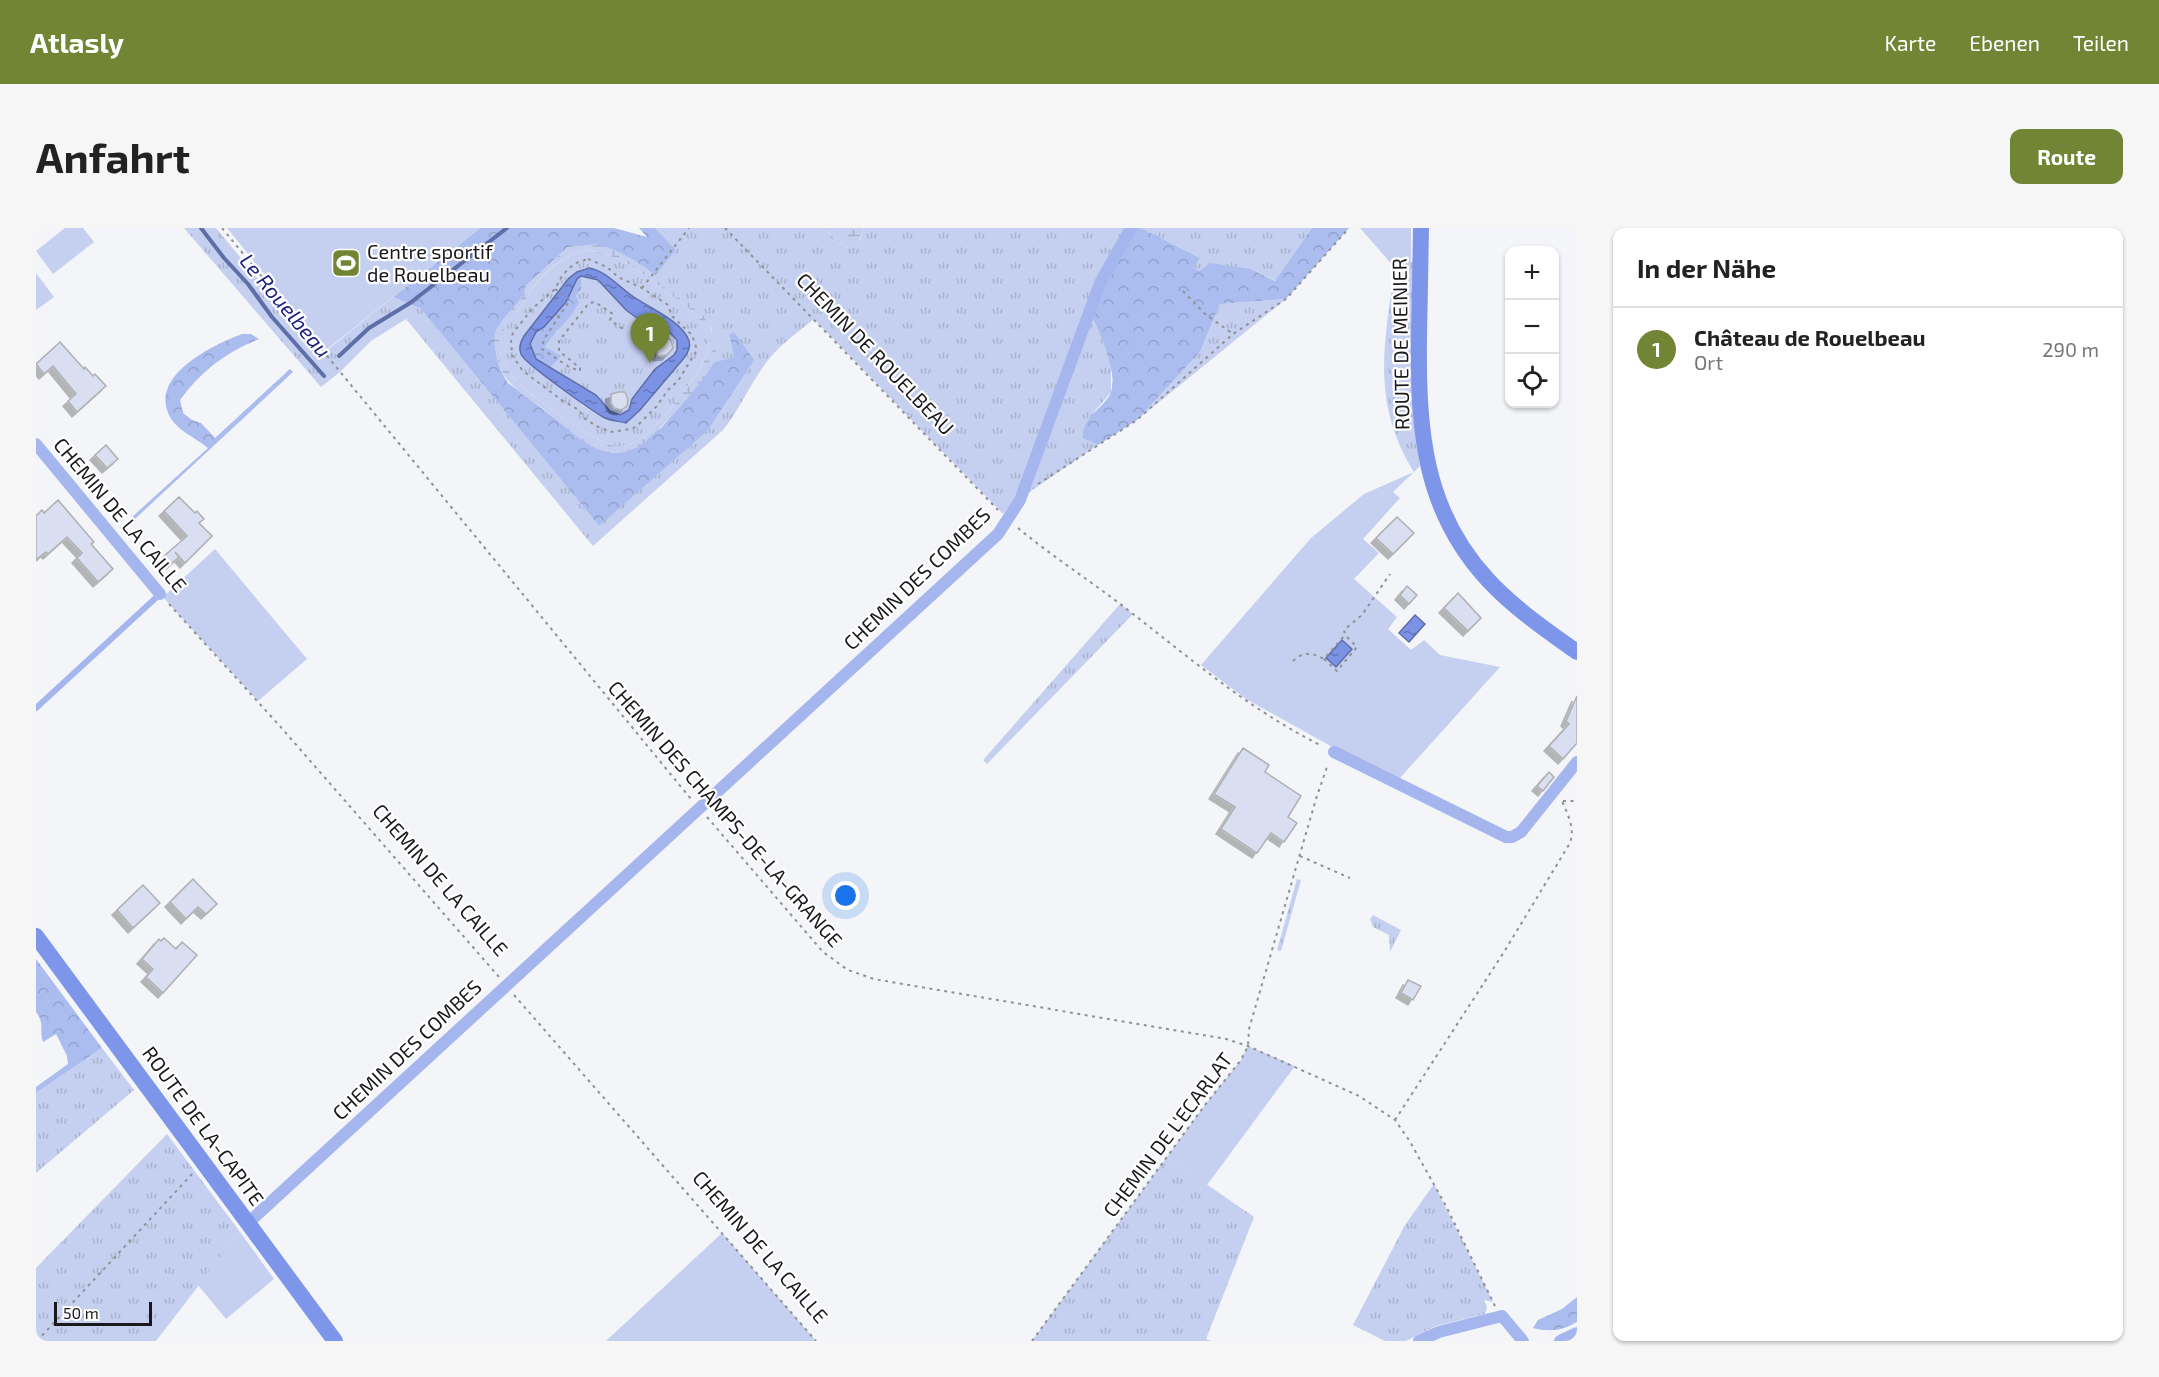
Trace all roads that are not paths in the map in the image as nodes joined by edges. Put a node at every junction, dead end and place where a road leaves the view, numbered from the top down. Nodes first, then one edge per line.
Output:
1 (1131, 228) edge
2 (1421, 228) edge
3 (36, 444) edge
4 (160, 594) joint
5 (1577, 652) edge
6 (36, 708) edge
7 (1334, 752) road end
8 (1577, 762) edge
9 (36, 936) edge
10 (248, 1223) junction
11 (1577, 1334) edge
12 (335, 1341) edge
13 (1419, 1341) edge
14 (1522, 1341) edge
15 (1560, 1341) edge

1 - 10 street, CHEMIN DES COMBES
2 - 5 street, ROUTE DE MEINIER
3 - 4 street, CHEMIN DE LA CAILLE
4 - 6 lane
7 - 8 street
9 - 10 street, ROUTE DE LA-CAPITE
10 - 12 street, ROUTE DE LA-CAPITE
11 - 15 street
13 - 14 street

